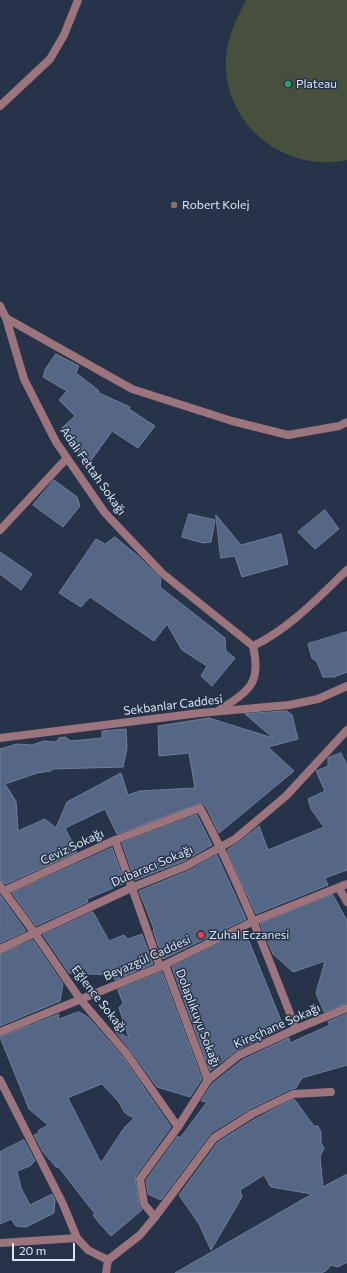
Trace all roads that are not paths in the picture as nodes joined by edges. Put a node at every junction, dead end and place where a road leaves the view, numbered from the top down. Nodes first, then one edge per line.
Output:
1 (78, 0) edge
2 (0, 106) edge
3 (0, 306) edge
4 (3, 318) edge
5 (347, 422) edge
6 (67, 458) junction
7 (0, 530) edge
8 (347, 570) edge
9 (253, 646) junction
10 (347, 686) edge
11 (217, 711) junction
12 (347, 730) edge
13 (0, 738) edge
14 (115, 840) junction
15 (220, 846) junction
16 (347, 884) edge
17 (2, 888) edge
18 (131, 888) junction
19 (339, 888) junction
20 (347, 902) edge
21 (254, 921) junction
22 (34, 932) junction
23 (0, 949) edge
24 (162, 966) junction
25 (80, 999) junction
26 (347, 1008) edge
27 (296, 1029) junction
28 (0, 1032) edge
29 (0, 1080) edge
30 (208, 1080) junction
31 (331, 1092) dead end
32 (178, 1127) junction
33 (155, 1217) junction
34 (78, 1238) junction
35 (0, 1243) edge
36 (108, 1260) junction
37 (106, 1273) edge

1 - 2 street
3 - 4 street, Adalı Fettah Sokağı
4 - 5 street
4 - 6 street, Adalı Fettah Sokağı
6 - 7 street
6 - 9 street, Adalı Fettah Sokağı
8 - 9 street
9 - 11 street
10 - 11 street, Sekbanlar Caddesi
11 - 13 street, Sekbanlar Caddesi
12 - 15 street, Dubaracı Sokağı
14 - 15 street
14 - 17 street, Ceviz Sokağı
14 - 18 street, Ceviz Sokağı
15 - 18 street, Dubaracı Sokağı
15 - 21 street
16 - 19 street, Beyazgül Caddesi
17 - 22 street, Eğlence Sokağı
18 - 22 street, Dubaracı Sokağı
18 - 24 street, Ceviz Sokağı
19 - 20 street
19 - 21 street, Beyazgül Caddesi
21 - 24 street, Beyazgül Caddesi
21 - 27 street
22 - 23 street, Dubaracı Sokağı
22 - 25 street, Eğlence Sokağı
24 - 25 street, Beyazgül Caddesi
24 - 30 street, Dolaplıkuyu Sokağı
25 - 28 street, Beyazgül Caddesi
25 - 32 street, Eğlence Sokağı
26 - 27 street, Kireçhane Sokağı
27 - 30 street, Kireçhane Sokağı
29 - 34 street
30 - 32 street, Kireçhane Sokağı
31 - 33 street
32 - 33 street, Kireçhane Sokağı
33 - 36 street
34 - 35 street
34 - 36 street
36 - 37 street

